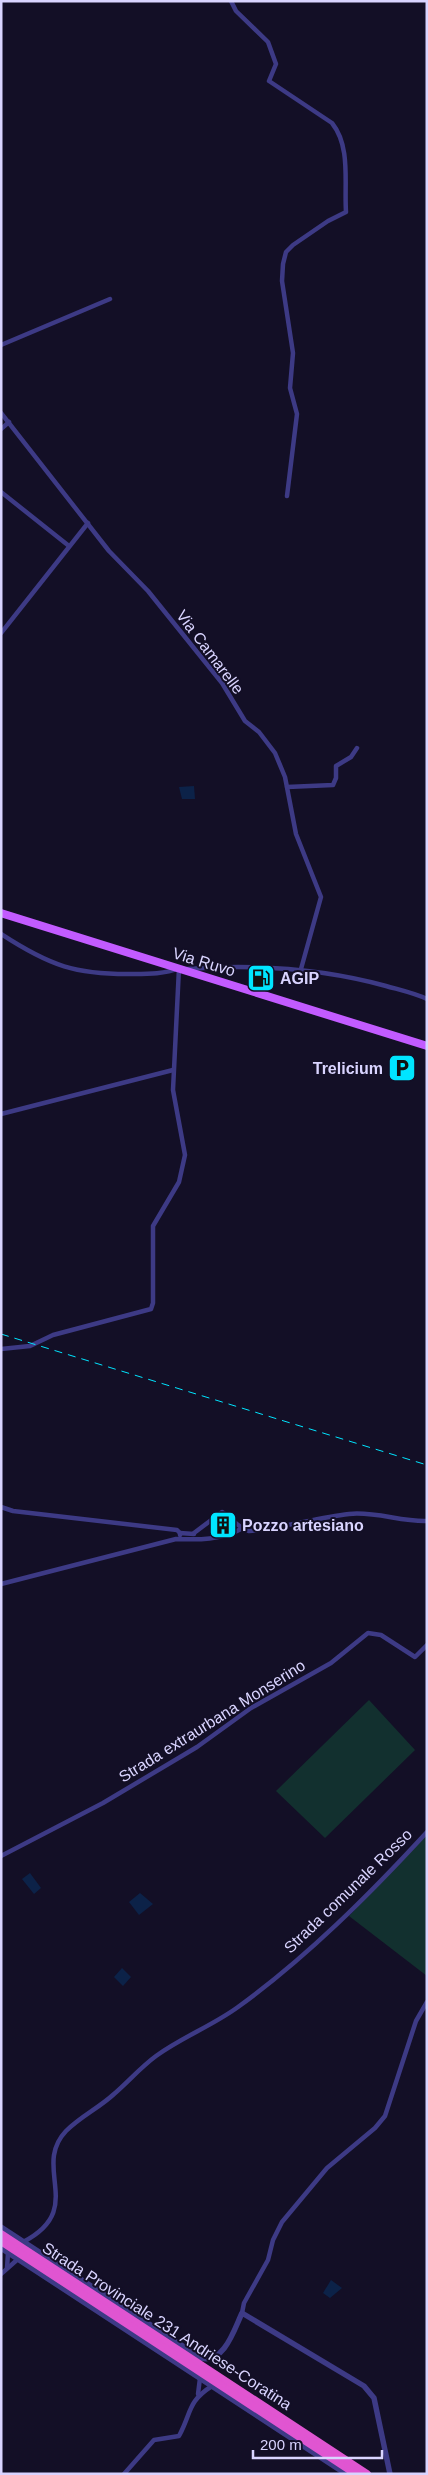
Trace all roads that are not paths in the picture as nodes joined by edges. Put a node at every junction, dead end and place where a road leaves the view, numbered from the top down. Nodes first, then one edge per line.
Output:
1 (231, 1) edge
2 (110, 300) dead end
3 (1, 345) edge
4 (1, 413) edge
5 (9, 422) junction
6 (1, 429) edge
7 (1, 492) edge
8 (287, 496) dead end
9 (88, 523) junction
10 (69, 546) junction
11 (1, 633) edge
12 (357, 748) dead end
13 (288, 787) junction
14 (1, 913) edge
15 (1, 934) edge
16 (181, 969) junction
17 (301, 969) junction
18 (427, 999) edge
19 (427, 1046) edge
20 (173, 1070) junction
21 (1, 1114) edge
22 (1, 1349) edge
23 (1, 1507) edge
24 (427, 1521) edge
25 (241, 1529) junction
26 (180, 1533) junction
27 (194, 1533) junction
28 (181, 1539) junction
29 (194, 1540) junction
30 (1, 1584) edge
31 (427, 1644) edge
32 (427, 1832) edge
33 (1, 1856) edge
34 (427, 2002) edge
35 (1, 2227) edge
36 (1, 2234) edge
37 (36, 2235) junction
38 (1, 2241) edge
39 (23, 2242) junction
40 (1, 2248) edge
41 (33, 2248) junction
42 (8, 2253) junction
43 (18, 2259) junction
44 (7, 2268) junction
45 (1, 2274) edge
46 (242, 2313) junction
47 (200, 2378) junction
48 (212, 2386) junction
49 (198, 2395) junction
50 (124, 2474) edge
51 (346, 2474) edge
52 (356, 2474) edge
53 (367, 2474) edge
54 (390, 2474) edge

1 - 8 street
2 - 3 street
4 - 5 street, Via Camarelle
5 - 6 street
5 - 9 street, Via Camarelle
7 - 10 street
9 - 10 street
9 - 13 street, Via Camarelle
10 - 11 street
12 - 13 street
13 - 17 street, Via Camarelle
14 - 16 main road, Via Ruvo
15 - 16 street
16 - 17 street
16 - 19 main road, Via Ruvo
16 - 20 street
17 - 18 street
20 - 21 street
20 - 22 street
23 - 26 street
24 - 25 street
25 - 27 street
25 - 29 street
26 - 27 street
26 - 28 street
27 - 29 street
28 - 29 street
28 - 30 street
31 - 33 street, Strada extraurbana Monserino
32 - 37 street, Strada comunale Rosso
34 - 46 street
35 - 39 street
36 - 53 highway, Strada Provinciale 231 Andriese-Coratina
37 - 39 street, Strada comunale Rosso
37 - 41 street, Strada comunale Rosso
38 - 52 highway, Strada Provinciale 231 Andriese-Coratina
39 - 41 street
40 - 42 street
41 - 46 street
42 - 43 street
42 - 44 street
43 - 44 street
43 - 47 street
44 - 45 street
46 - 54 street
47 - 48 street
47 - 49 street
48 - 49 street
48 - 51 street
49 - 50 street

